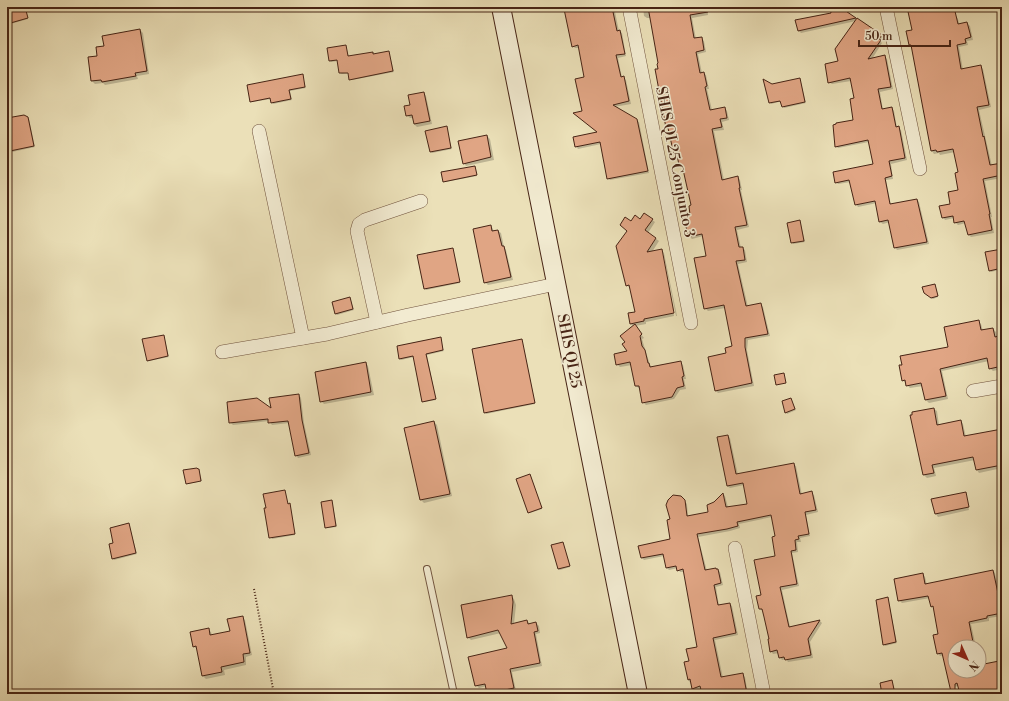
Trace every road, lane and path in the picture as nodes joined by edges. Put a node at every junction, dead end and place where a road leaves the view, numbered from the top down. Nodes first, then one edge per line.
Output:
1 (501, 7) edge
2 (629, 7) edge
3 (886, 7) edge
4 (258, 132) dead end
5 (920, 169) dead end
6 (421, 201) dead end
7 (556, 284) junction
8 (376, 322) junction
9 (691, 323) dead end
10 (302, 338) junction
11 (222, 352) dead end
12 (1002, 386) edge
13 (973, 391) dead end
14 (734, 548) dead end
15 (427, 569) dead end
16 (254, 589) dead end
17 (274, 694) edge
18 (454, 694) edge
19 (638, 694) edge
20 (764, 694) edge

1 - 7 street, SHIS QI 25
2 - 9 street, SHIS QI 25 Conjunto 3
3 - 5 street
4 - 10 street
6 - 8 street
7 - 8 street
7 - 19 street, SHIS QI 25
8 - 10 street
10 - 11 street
12 - 13 street
14 - 20 street
15 - 18 lane
16 - 17 path

